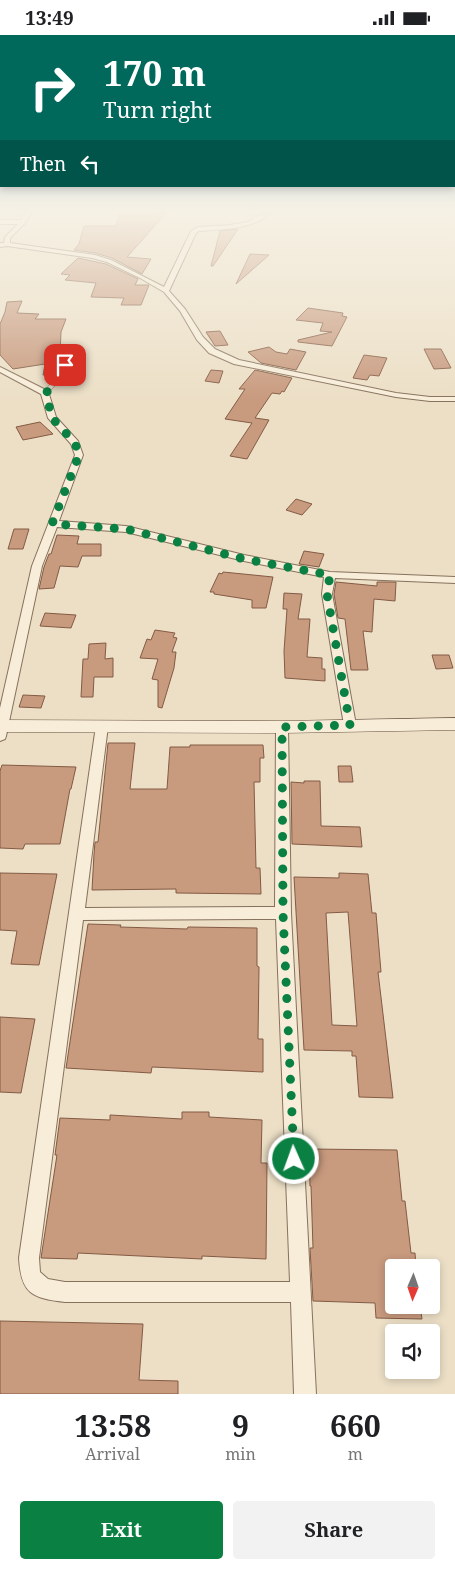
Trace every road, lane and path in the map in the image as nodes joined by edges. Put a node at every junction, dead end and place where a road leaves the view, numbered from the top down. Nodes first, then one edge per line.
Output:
1 (132, 273) edge
2 (174, 273) edge
3 (166, 291) junction
4 (72, 349) dead end
5 (0, 369) edge
6 (46, 393) junction
7 (455, 399) edge
8 (52, 524) junction
9 (330, 575) junction
10 (455, 580) edge
11 (455, 723) edge
12 (350, 725) junction
13 (102, 726) junction
14 (282, 727) junction
15 (1, 729) edge
16 (283, 913) junction
17 (76, 914) junction
18 (300, 1292) junction
19 (305, 1394) edge

1 - 3 street
2 - 3 street
3 - 7 street
4 - 6 lane
5 - 6 street
6 - 8 street
8 - 9 street
8 - 15 street
9 - 10 street
9 - 12 street
11 - 12 main road
12 - 14 main road
13 - 14 main road
13 - 15 main road
13 - 17 street
14 - 16 street
16 - 17 street
16 - 18 street
17 - 18 street
18 - 19 street

